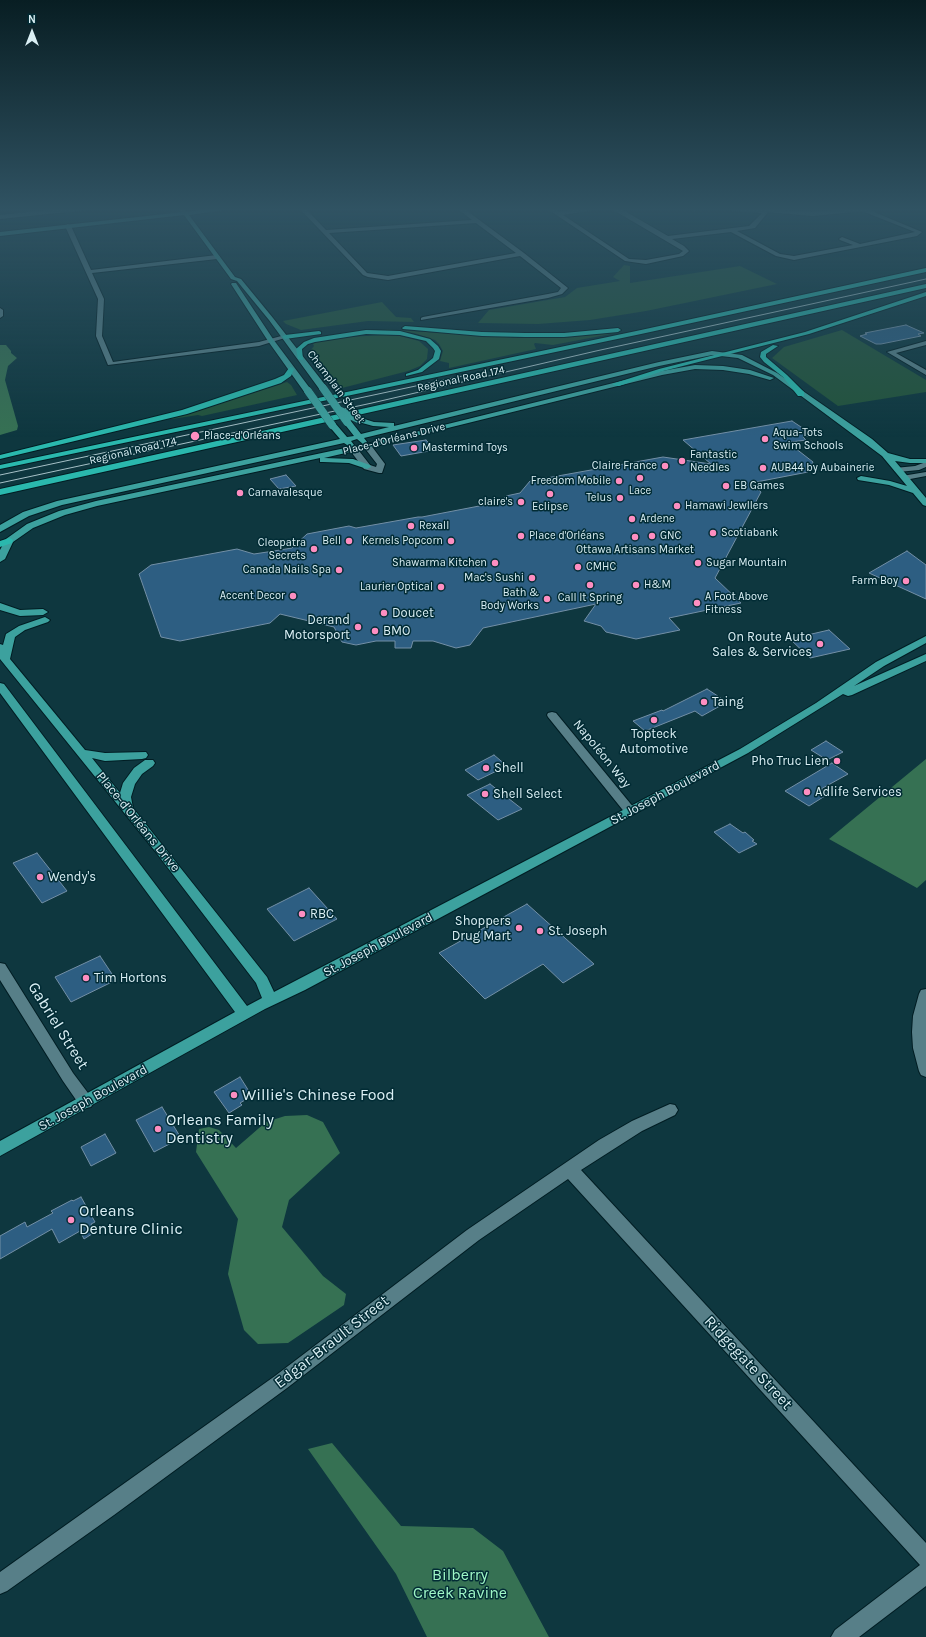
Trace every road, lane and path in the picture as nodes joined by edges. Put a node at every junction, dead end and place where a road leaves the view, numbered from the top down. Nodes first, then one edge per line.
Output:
1 (95, 284) edge
2 (234, 284) edge
3 (243, 284) edge
4 (560, 284) edge
5 (862, 284) edge
6 (926, 286) edge
7 (820, 294) junction
8 (926, 294) edge
9 (0, 310) edge
10 (456, 313) junction
11 (0, 316) edge
12 (463, 317) dead end
13 (423, 319) dead end
14 (807, 333) junction
15 (285, 337) junction
16 (270, 340) junction
17 (926, 343) edge
18 (728, 354) junction
19 (301, 359) junction
20 (291, 368) junction
21 (926, 373) edge
22 (616, 384) junction
23 (801, 394) junction
24 (484, 406) junction
25 (338, 409) junction
26 (359, 437) junction
27 (345, 440) junction
28 (367, 446) junction
29 (353, 449) junction
30 (883, 452) junction
31 (0, 457) edge
32 (926, 463) edge
33 (0, 466) edge
34 (368, 467) junction
35 (898, 470) junction
36 (249, 471) junction
37 (926, 474) edge
38 (862, 478) dead end
39 (905, 478) junction
40 (915, 491) junction
41 (0, 492) edge
42 (926, 503) edge
43 (0, 529) edge
44 (9, 541) junction
45 (0, 544) edge
46 (0, 559) edge
47 (0, 606) edge
48 (926, 639) edge
49 (0, 648) edge
50 (926, 657) edge
51 (5, 659) junction
52 (0, 686) edge
53 (820, 705) junction
54 (552, 715) dead end
55 (82, 753) junction
56 (127, 809) junction
57 (630, 811) junction
58 (0, 968) edge
59 (926, 994) edge
60 (270, 1001) junction
61 (245, 1014) junction
62 (926, 1071) edge
63 (86, 1102) junction
64 (670, 1110) dead end
65 (0, 1149) edge
66 (569, 1169) junction
67 (926, 1558) edge
68 (926, 1573) edge
69 (0, 1584) edge
70 (842, 1637) edge

1 - 16 street
2 - 16 main road, Champlain Street
3 - 15 main road, Champlain Street
4 - 10 street
5 - 7 highway, Regional Road 174
6 - 41 highway, Regional Road 174
7 - 15 highway
7 - 33 highway, Regional Road 174
8 - 14 highway
9 - 11 street
10 - 12 street
10 - 13 street
14 - 18 highway
14 - 23 highway
15 - 16 street
15 - 19 main road, Champlain Street
16 - 20 main road, Champlain Street
17 - 21 street
18 - 22 highway
18 - 23 main road, Place-d'Orléans Drive
18 - 24 main road, Place-d'Orléans Drive
19 - 25 main road, Champlain Street, bridge
19 - 33 highway
20 - 27 main road, Champlain Street, bridge
20 - 31 highway
22 - 23 main road, Place-d'Orléans Drive
22 - 28 main road, Place-d'Orléans Drive
23 - 30 main road, Place-d'Orléans Drive
24 - 25 main road, bridge
24 - 26 main road, Place-d'Orléans Drive
25 - 26 main road, Champlain Street, bridge
26 - 27 main road, Place-d'Orléans Drive
26 - 28 main road, Champlain Street
27 - 29 main road, Champlain Street
27 - 43 main road, Place-d'Orléans Drive
28 - 29 main road, Place-d'Orléans Drive
28 - 34 street, Champlain Street
29 - 34 street, Champlain Street
29 - 36 main road, Place-d'Orléans Drive
30 - 32 main road
30 - 35 main road, Place-d'Orléans Drive
32 - 35 street
34 - 36 main road
35 - 39 main road, Place-d'Orléans Drive
36 - 44 main road, Place-d'Orléans Drive
37 - 39 street
38 - 40 main road
39 - 40 main road, Place-d'Orléans Drive
40 - 42 main road, Place-d'Orléans Drive
44 - 45 highway
44 - 46 main road, Place-d'Orléans Drive
47 - 51 main road
48 - 53 main road, St. Joseph Boulevard
49 - 51 main road, Place-d'Orléans Drive
50 - 53 main road, St. Joseph Boulevard
51 - 55 main road, Place-d'Orléans Drive
52 - 61 main road
53 - 57 main road, St. Joseph Boulevard
54 - 57 street, Napoléon Way
55 - 56 main road, Place-d'Orléans Drive
55 - 56 main road
56 - 60 main road, Place-d'Orléans Drive
57 - 60 main road, St. Joseph Boulevard
58 - 63 street, Gabriel Street
59 - 62 street
60 - 61 main road, St. Joseph Boulevard
61 - 63 main road, St. Joseph Boulevard
63 - 65 main road, St. Joseph Boulevard
64 - 66 street, Edgar-Brault Street
66 - 67 street, Ridgegate Street
66 - 69 street, Edgar-Brault Street
68 - 70 street

